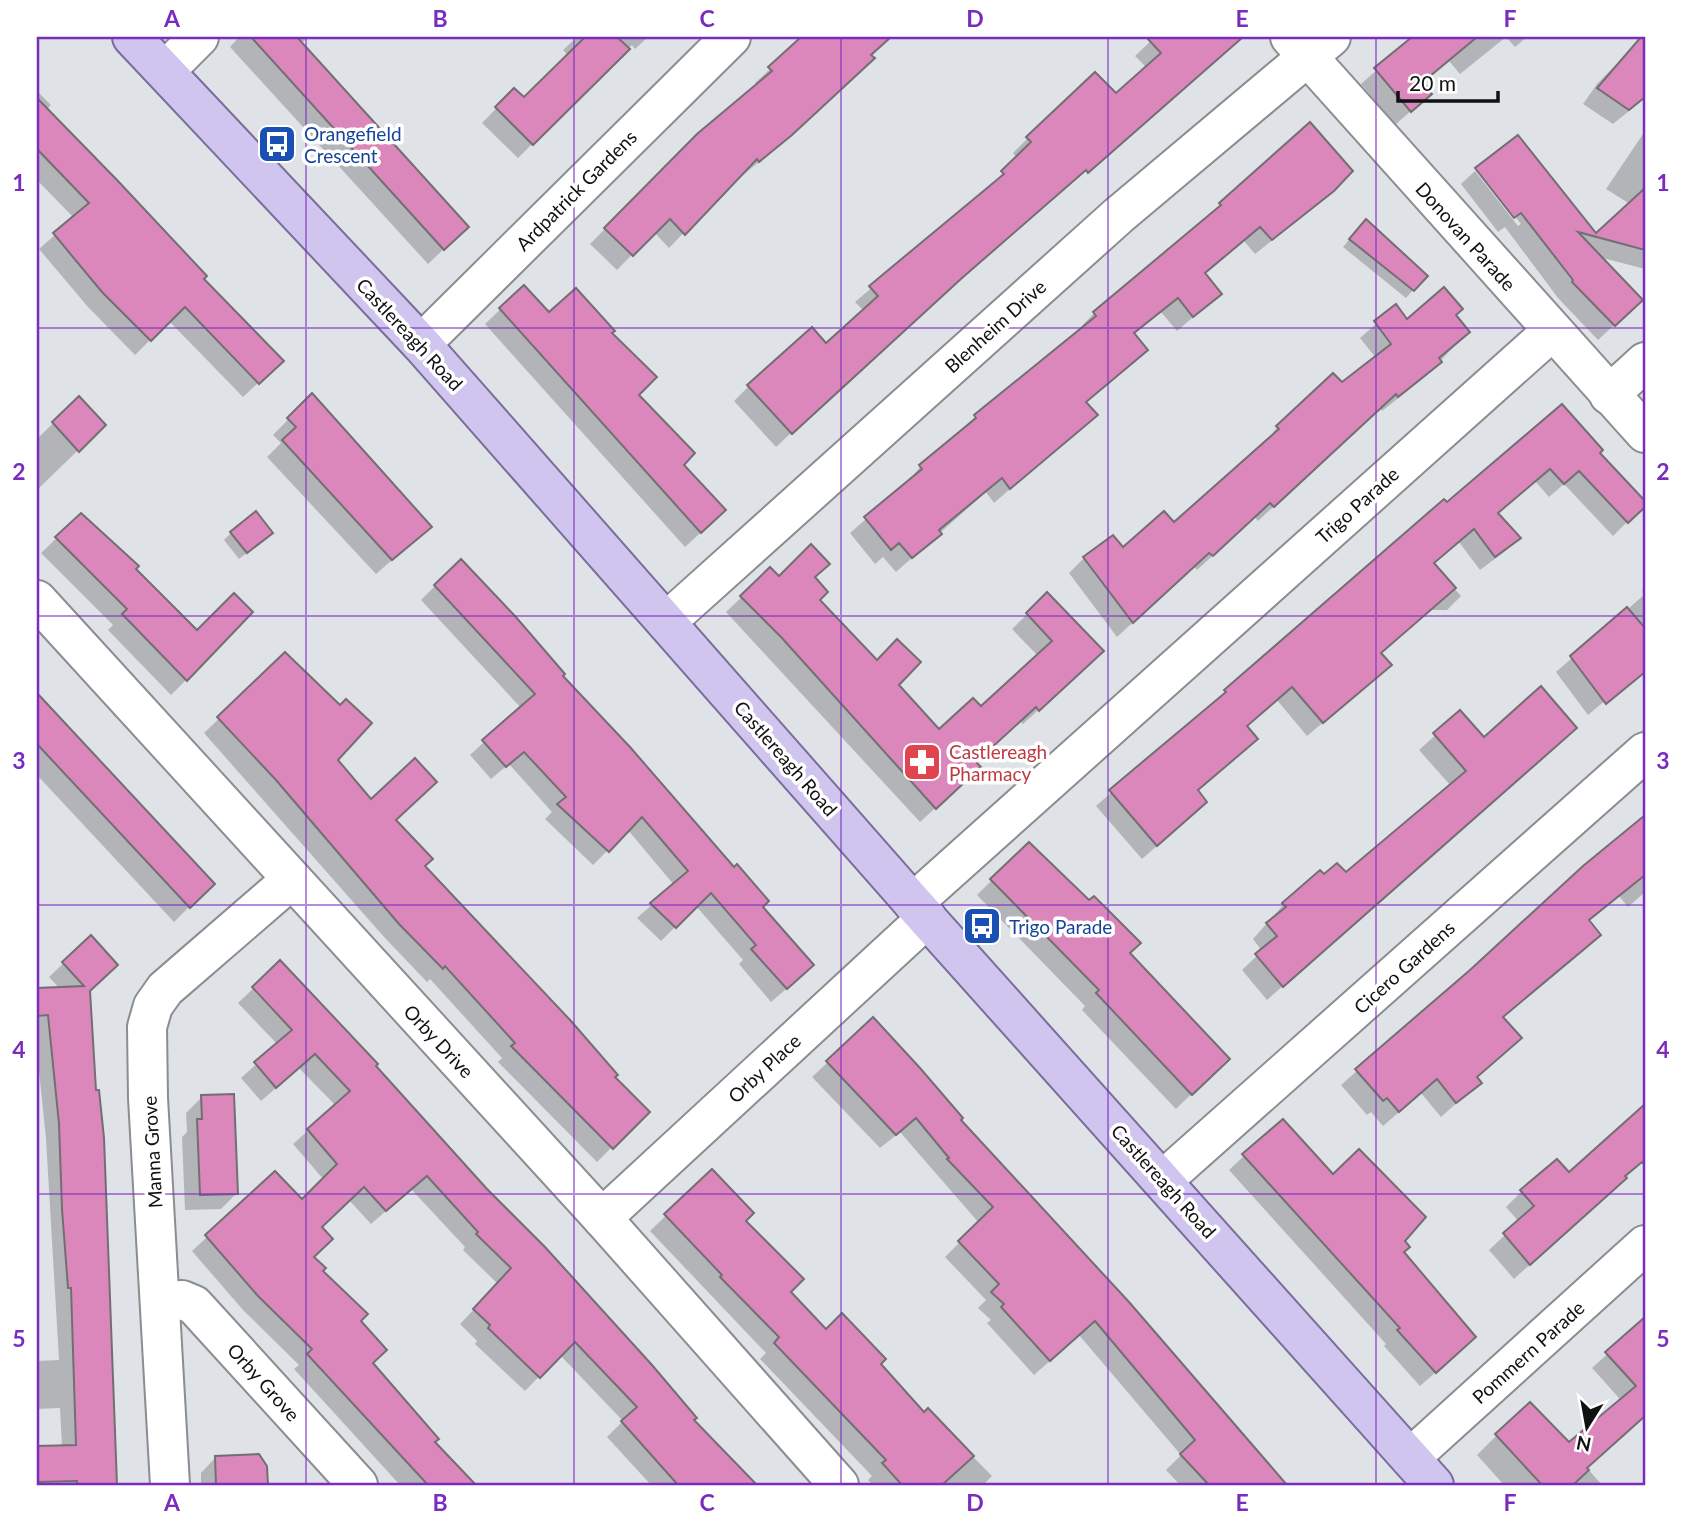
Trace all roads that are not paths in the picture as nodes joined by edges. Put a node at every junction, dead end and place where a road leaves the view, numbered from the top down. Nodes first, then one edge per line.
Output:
1 (132, 37) edge
2 (199, 37) edge
3 (732, 37) edge
4 (1310, 44) edge
5 (165, 71) junction
6 (1551, 331) junction
7 (421, 344) junction
8 (1645, 362) edge
9 (1609, 395) junction
10 (1645, 433) edge
11 (37, 600) edge
12 (666, 622) junction
13 (1645, 752) edge
14 (291, 880) junction
15 (920, 910) junction
16 (1163, 1180) junction
17 (602, 1218) junction
18 (1645, 1245) edge
19 (160, 1301) junction
20 (1422, 1472) edge
21 (170, 1485) edge
22 (358, 1485) edge
23 (839, 1485) edge

1 - 5 main road, Castlereagh Road
2 - 5 street
3 - 7 street, Ardpatrick Gardens
4 - 6 street, Donovan Parade
4 - 12 street, Blenheim Drive
5 - 7 main road, Castlereagh Road
6 - 9 street, Donovan Parade
6 - 15 street, Trigo Parade
7 - 12 main road, Castlereagh Road
8 - 9 street
9 - 10 street, Donovan Parade
11 - 14 street, Orby Drive
12 - 15 main road, Castlereagh Road
13 - 16 street, Cicero Gardens
14 - 17 street, Orby Drive
14 - 19 street, Manna Grove
15 - 16 main road, Castlereagh Road
15 - 17 street, Orby Place
16 - 20 main road, Castlereagh Road
17 - 23 street, Orby Drive
18 - 20 street, Pommern Parade
19 - 21 street, Manna Grove
19 - 22 street, Orby Grove

